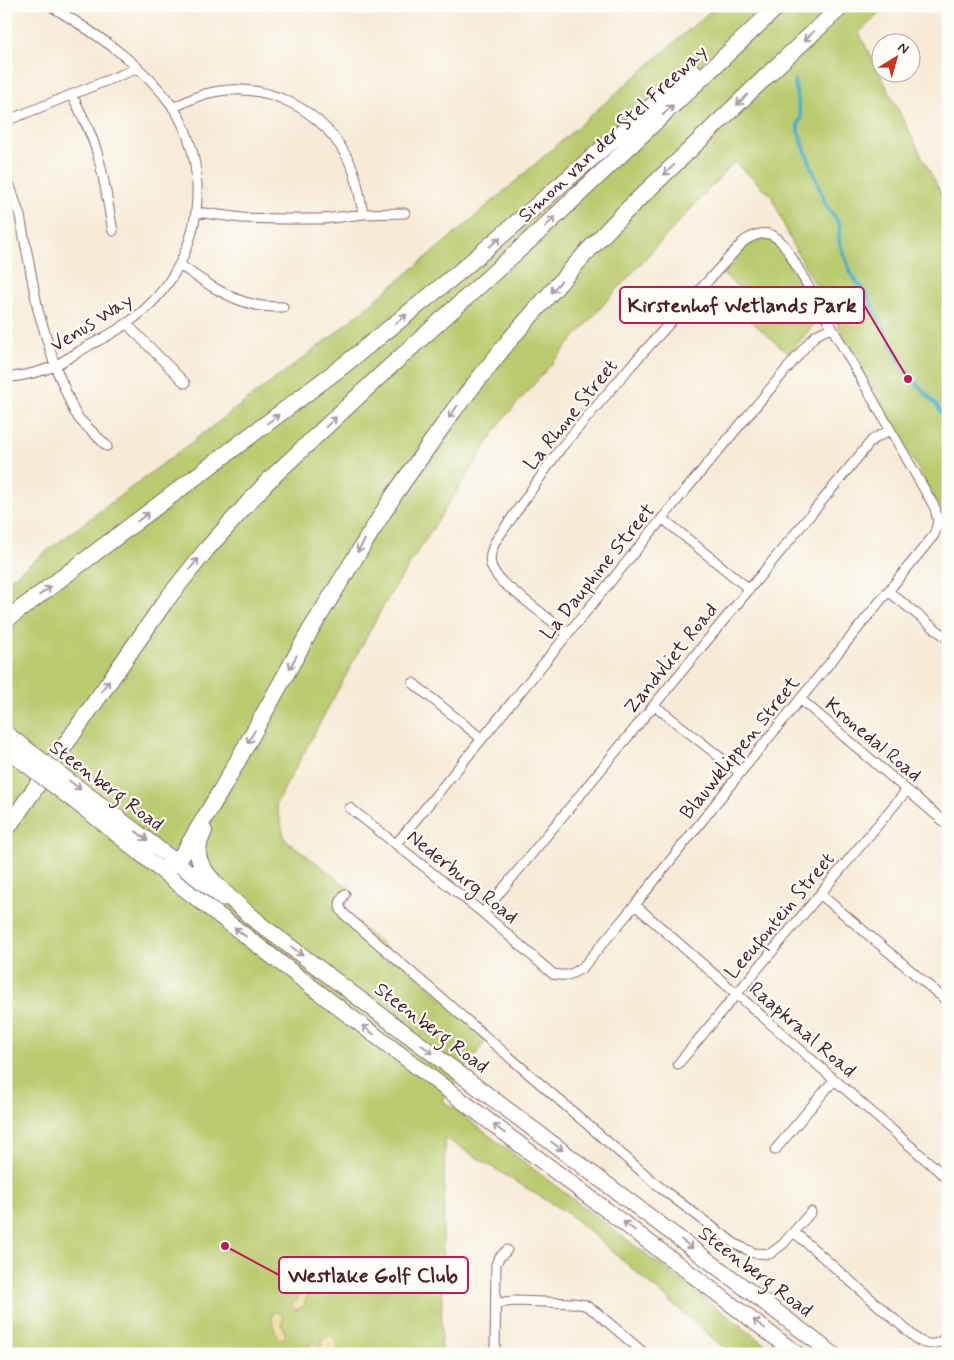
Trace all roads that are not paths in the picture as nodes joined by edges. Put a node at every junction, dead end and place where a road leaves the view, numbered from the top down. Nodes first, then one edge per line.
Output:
1 (51, 6) edge
2 (778, 6) edge
3 (842, 6) edge
4 (745, 37) junction
5 (138, 68) junction
6 (72, 95) junction
7 (173, 108) junction
8 (6, 121) edge
9 (6, 174) edge
10 (196, 212) junction
11 (405, 213) dead end
12 (364, 214) junction
13 (113, 231) dead end
14 (180, 265) junction
15 (283, 308) dead end
16 (126, 324) junction
17 (832, 327) junction
18 (55, 366) junction
19 (6, 378) edge
20 (185, 383) dead end
21 (890, 430) junction
22 (106, 446) dead end
23 (662, 518) junction
24 (749, 589) junction
25 (888, 591) junction
26 (6, 620) edge
27 (568, 634) junction
28 (948, 639) edge
29 (414, 683) dead end
30 (800, 699) junction
31 (654, 706) junction
32 (7, 739) edge
33 (482, 739) junction
34 (740, 773) junction
35 (223, 787) junction
36 (907, 790) junction
37 (350, 808) dead end
38 (101, 813) junction
39 (948, 824) edge
40 (6, 830) edge
41 (396, 844) junction
42 (176, 863) junction
43 (160, 869) junction
44 (345, 894) dead end
45 (820, 894) junction
46 (635, 905) junction
47 (483, 913) junction
48 (258, 922) junction
49 (553, 974) joint
50 (735, 994) junction
51 (948, 1002) edge
52 (678, 1064) dead end
53 (834, 1080) junction
54 (775, 1150) dead end
55 (948, 1179) edge
56 (811, 1212) dead end
57 (794, 1232) junction
58 (507, 1250) dead end
59 (496, 1302) junction
60 (948, 1335) edge
61 (495, 1354) edge
62 (645, 1354) edge
63 (797, 1354) edge
64 (833, 1354) edge

1 - 5 street, Venus Way
2 - 4 highway, Simon van der Stel Freeway
3 -> 35 highway
26 -> 4 highway
40 -> 4 highway, Simon van der Stel Freeway
5 - 6 street
5 - 7 street, Venus Way
6 - 8 street
6 - 13 street
7 - 10 street, Venus Way
7 - 12 street
9 - 18 street
10 - 12 street
10 - 14 street, Venus Way
11 - 12 street
14 - 15 street
14 - 16 street, Venus Way
16 - 18 street, Venus Way
16 - 20 street
17 - 21 street
17 - 23 street, La Dauphine Street
17 - 27 street, La Rhone Street
18 - 19 street, Venus Way
18 - 22 street
21 - 24 street, Zandvliet Road
21 - 25 street, Blauwklippen Street
23 - 24 street
23 - 27 street, La Dauphine Street
24 - 31 street, Zandvliet Road
25 - 28 street
25 - 30 street, Blauwklippen Street
27 - 33 street, La Dauphine Street
29 - 33 street
30 - 34 street, Blauwklippen Street
30 - 36 street, Kronedal Road
31 - 34 street
31 - 47 street, Zandvliet Road
32 - 38 main road, Steenberg Road, bridge
33 - 41 street, La Dauphine Street
34 - 46 street, Blauwklippen Street
35 - 42 highway
35 - 48 highway
36 - 39 street, Kronedal Road
36 - 45 street, Leeufontein Street
37 - 41 street, Nederburg Road
38 -> 42 main road, Steenberg Road
38 - 43 main road, Steenberg Road
41 - 47 street, Nederburg Road
42 - 43 highway
42 - 48 main road, Steenberg Road
63 -> 43 main road, Steenberg Road
44 - 57 street
45 - 50 street, Leeufontein Street
45 - 51 street
46 - 49 street, Blauwklippen Street
46 - 50 street, Raapkraal Road
47 - 49 street, Nederburg Road
48 -> 64 main road, Steenberg Road
50 - 52 street, Leeufontein Street
50 - 53 street, Raapkraal Road
53 - 54 street
53 - 55 street, Raapkraal Road
56 - 57 street
57 - 60 street
58 - 59 street
59 - 61 street
59 - 62 street

